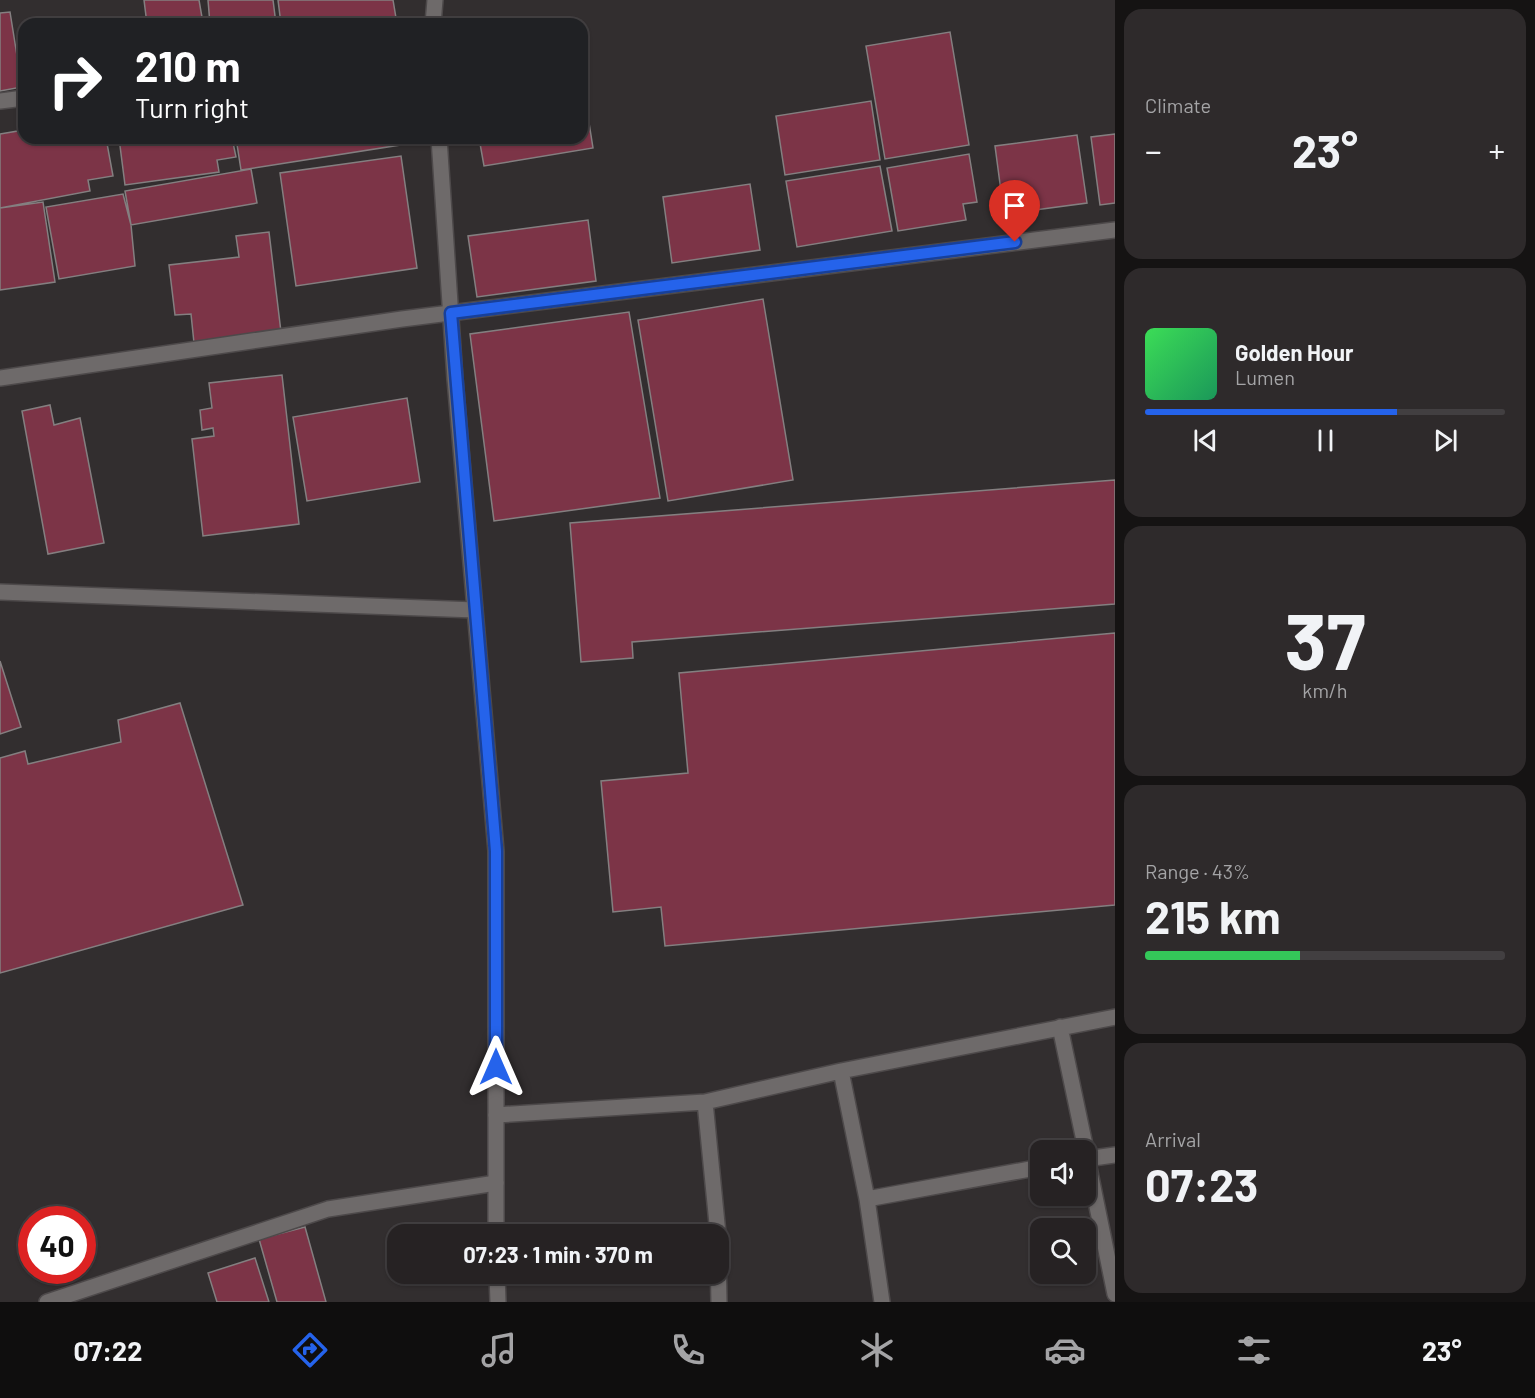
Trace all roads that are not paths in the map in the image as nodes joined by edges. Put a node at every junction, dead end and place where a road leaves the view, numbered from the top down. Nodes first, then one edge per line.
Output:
1 (435, 0) edge
2 (434, 18) edge
3 (18, 99) edge
4 (0, 101) edge
5 (439, 144) edge
6 (1115, 230) edge
7 (451, 313) junction
8 (0, 378) edge
9 (0, 592) edge
10 (475, 610) junction
11 (1115, 1017) edge
12 (1060, 1027) junction
13 (841, 1071) junction
14 (705, 1102) junction
15 (496, 1114) junction
16 (1083, 1140) edge
17 (1096, 1155) edge
18 (1115, 1155) edge
19 (1030, 1169) edge
20 (496, 1183) junction
21 (867, 1199) junction
22 (1096, 1203) edge
23 (496, 1224) edge
24 (717, 1224) edge
25 (497, 1284) edge
26 (719, 1284) edge
27 (1115, 1294) edge
28 (47, 1302) edge
29 (498, 1302) edge
30 (719, 1302) edge
31 (882, 1302) edge

1 - 2 street
3 - 4 street
5 - 7 street
6 - 7 street
7 - 8 street
7 - 10 street
9 - 10 street
10 - 15 street
11 - 12 street
12 - 13 street
12 - 16 street
13 - 14 street
13 - 21 street
14 - 15 street
14 - 24 street
15 - 20 street
17 - 18 street
19 - 21 street
20 - 23 street
20 - 28 street
21 - 31 street
22 - 27 street
25 - 29 street
26 - 30 street

